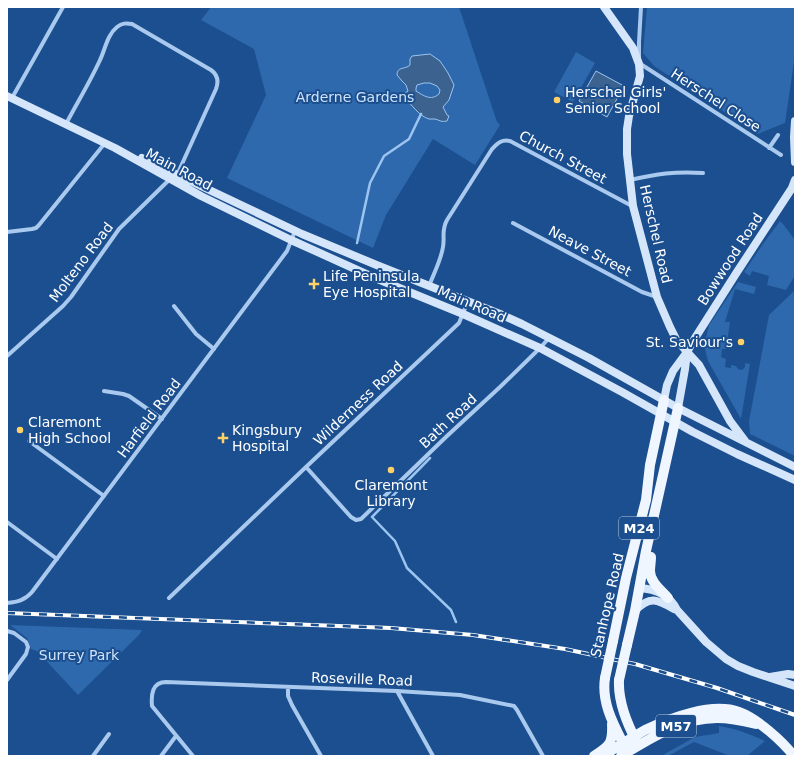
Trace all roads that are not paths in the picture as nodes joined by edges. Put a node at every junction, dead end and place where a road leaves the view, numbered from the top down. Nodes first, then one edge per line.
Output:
1 (63, 7) edge
2 (604, 7) edge
3 (641, 7) edge
4 (639, 64) junction
5 (9, 97) edge
6 (795, 121) edge
7 (66, 125) junction
8 (778, 135) dead end
9 (105, 143) junction
10 (769, 148) junction
11 (781, 155) dead end
12 (795, 162) edge
13 (703, 173) dead end
14 (174, 177) junction
15 (629, 180) junction
16 (795, 180) edge
17 (633, 206) junction
18 (513, 223) dead end
19 (295, 231) junction
20 (7, 232) edge
21 (291, 240) junction
22 (429, 286) junction
23 (657, 297) junction
24 (468, 301) junction
25 (174, 306) dead end
26 (463, 314) junction
27 (549, 337) junction
28 (540, 348) junction
29 (214, 349) junction
30 (687, 352) junction
31 (7, 356) edge
32 (104, 391) dead end
33 (664, 400) junction
34 (678, 408) junction
35 (660, 414) junction
36 (162, 418) junction
37 (675, 422) junction
38 (29, 441) dead end
39 (745, 442) junction
40 (306, 467) junction
41 (795, 467) edge
42 (795, 480) edge
43 (104, 496) junction
44 (7, 522) edge
45 (652, 526) junction
46 (57, 559) junction
47 (639, 588) junction
48 (168, 598) dead end
49 (668, 598) junction
50 (7, 603) edge
51 (676, 610) junction
52 (635, 611) junction
53 (7, 631) edge
54 (613, 639) junction
55 (795, 675) edge
56 (769, 677) junction
57 (7, 680) edge
58 (795, 686) edge
59 (288, 687) junction
60 (396, 690) junction
61 (612, 720) junction
62 (760, 725) junction
63 (109, 734) dead end
64 (176, 736) junction
65 (636, 742) junction
66 (624, 750) edge
67 (93, 756) edge
68 (160, 756) edge
69 (193, 756) edge
70 (321, 756) edge
71 (433, 756) edge
72 (543, 756) edge
73 (594, 756) edge
74 (603, 756) edge
75 (794, 756) edge

1 - 5 street
2 - 4 main road, Herschel Road
3 - 4 street
4 - 10 street, Herschel Close
4 - 15 main road, Herschel Road
5 - 7 main road, Main Road
6 - 12 main road
7 - 9 main road, Main Road
7 - 14 street
8 - 10 street
9 - 14 main road, Main Road
9 - 20 street
10 - 11 street, Herschel Close
13 - 15 street
14 - 19 main road, Main Road
14 - 21 main road, Main Road
14 - 31 street, Molteno Road
15 - 17 main road, Herschel Road
16 - 30 main road, Bowwood Road
17 - 22 street, Church Street
17 - 23 main road, Herschel Road
18 - 23 street, Neave Street
19 - 21 street, Harfield Road
19 - 22 main road, Main Road
21 - 26 main road, Main Road
21 - 29 street, Harfield Road
22 - 24 main road, Main Road
23 - 30 main road, Herschel Road
24 - 26 street, Wilderness Road
24 - 27 main road, Main Road
25 - 29 street
26 - 28 main road, Main Road
26 - 40 street, Wilderness Road
27 - 28 street, Bath Road
27 - 33 main road, Main Road
28 - 35 main road, Main Road
28 - 40 street, Bath Road
29 - 36 street, Harfield Road
30 - 33 main road, Bowwood Road
30 - 34 main road, Bowwood Road
30 - 39 main road, Herschel Road
32 - 36 street
33 - 34 main road, Main Road
33 - 35 main road, Bowwood Road / M24
34 - 37 main road, Bowwood Road / M24
34 - 39 main road, Main Road
35 - 37 main road, Main Road
35 - 54 main road, Stanhope Road / M24
36 - 43 street, Harfield Road
37 - 42 main road, Main Road
37 - 45 main road, Stanhope Road / M24
38 - 43 street
39 - 41 main road, Main Road
40 - 48 street, Wilderness Road
43 - 46 street, Harfield Road
44 - 46 street
45 - 47 main road, Stanhope Road / M24
45 - 49 main road
46 - 50 street, Harfield Road
47 - 49 main road
47 - 52 main road, Stanhope Road / M24
47 - 54 main road
49 - 51 main road
51 - 52 main road
51 - 56 main road
52 - 65 main road, Stanhope Road / M24, bridge
53 - 57 street
54 - 61 main road, Stanhope Road / M24, bridge
55 - 56 main road
56 - 58 main road
59 - 60 street, Roseville Road
59 - 64 street, Roseville Road
59 - 70 street
60 - 71 street
60 - 72 street, Roseville Road
61 - 66 main road, Stanhope Road / M24
61 - 73 main road
62 - 65 main road, M57
62 - 65 main road, M57
62 - 75 main road, M57
63 - 67 street
64 - 68 street
64 - 69 street
65 - 66 main road
66 - 74 main road

